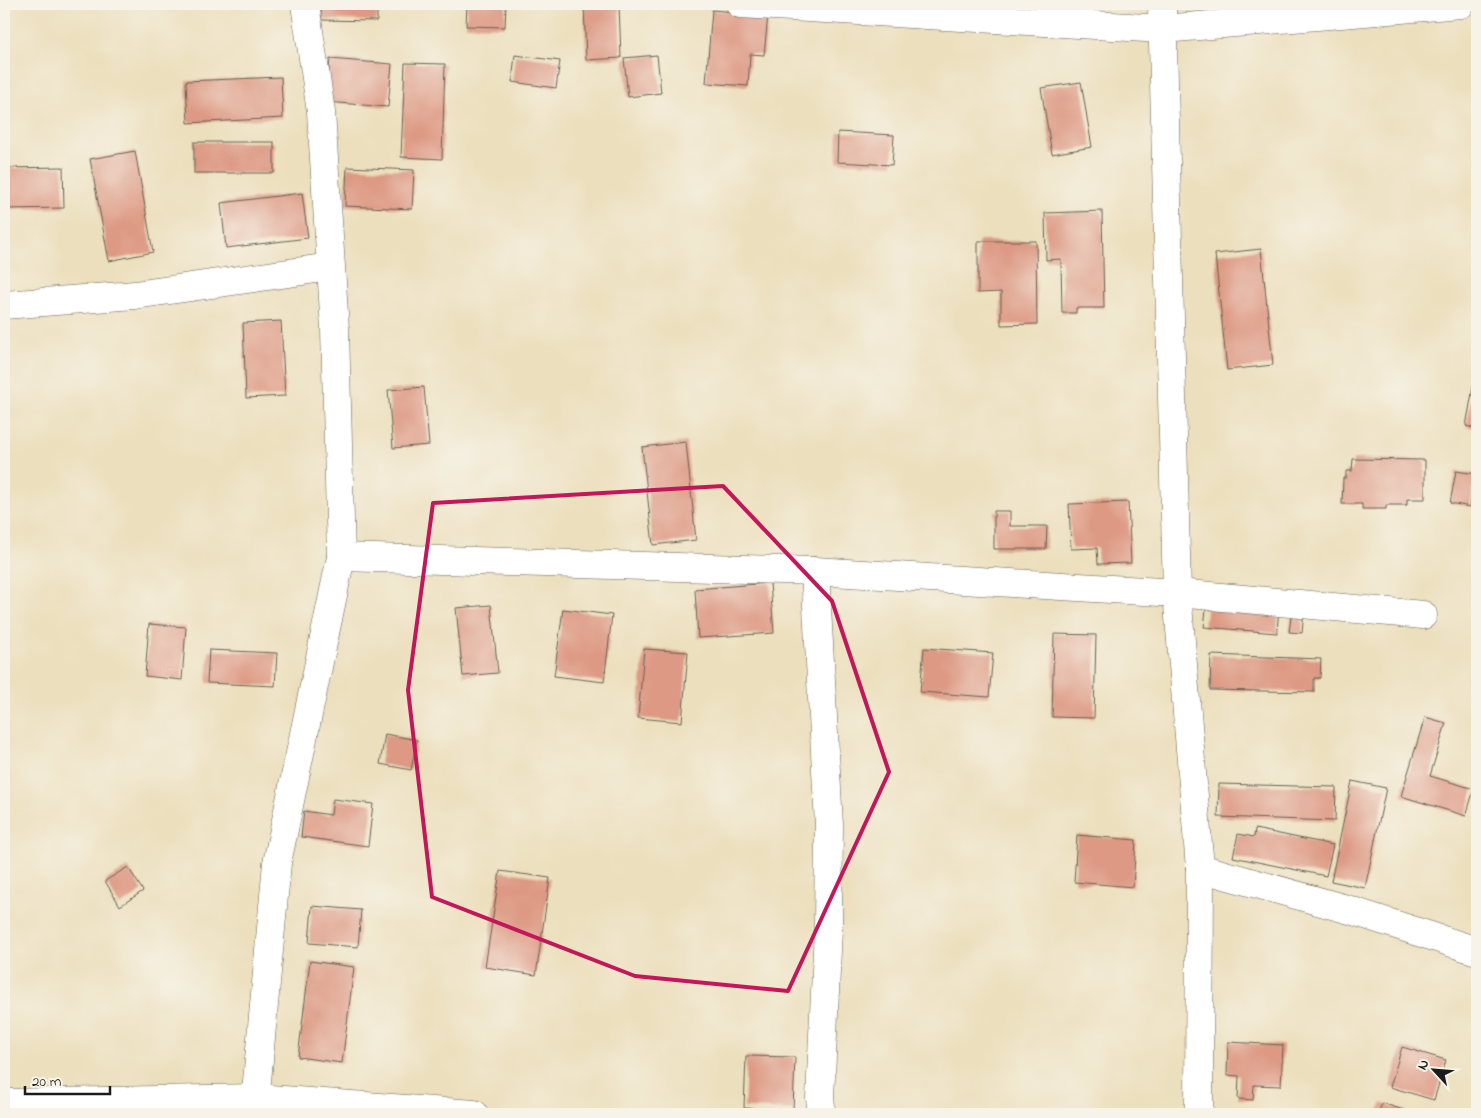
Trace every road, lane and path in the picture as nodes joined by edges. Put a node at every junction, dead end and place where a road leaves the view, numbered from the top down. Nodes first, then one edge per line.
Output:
1 (306, 4) edge
2 (740, 4) edge
3 (1461, 4) edge
4 (1162, 17) edge
5 (330, 267) junction
6 (4, 305) edge
7 (341, 557) junction
8 (815, 572) junction
9 (1177, 593) junction
10 (1423, 615) dead end
11 (1200, 868) junction
12 (1477, 951) edge
13 (4, 1103) edge
14 (255, 1106) edge
15 (474, 1114) edge
16 (822, 1114) edge
17 (1199, 1114) edge

1 - 5 street
2 - 4 street
3 - 4 street
4 - 9 street
5 - 6 street
5 - 7 street
7 - 8 street
7 - 14 street
8 - 9 street
8 - 16 street
9 - 10 street
9 - 11 street
11 - 12 street
11 - 17 street
13 - 14 street
14 - 15 street

